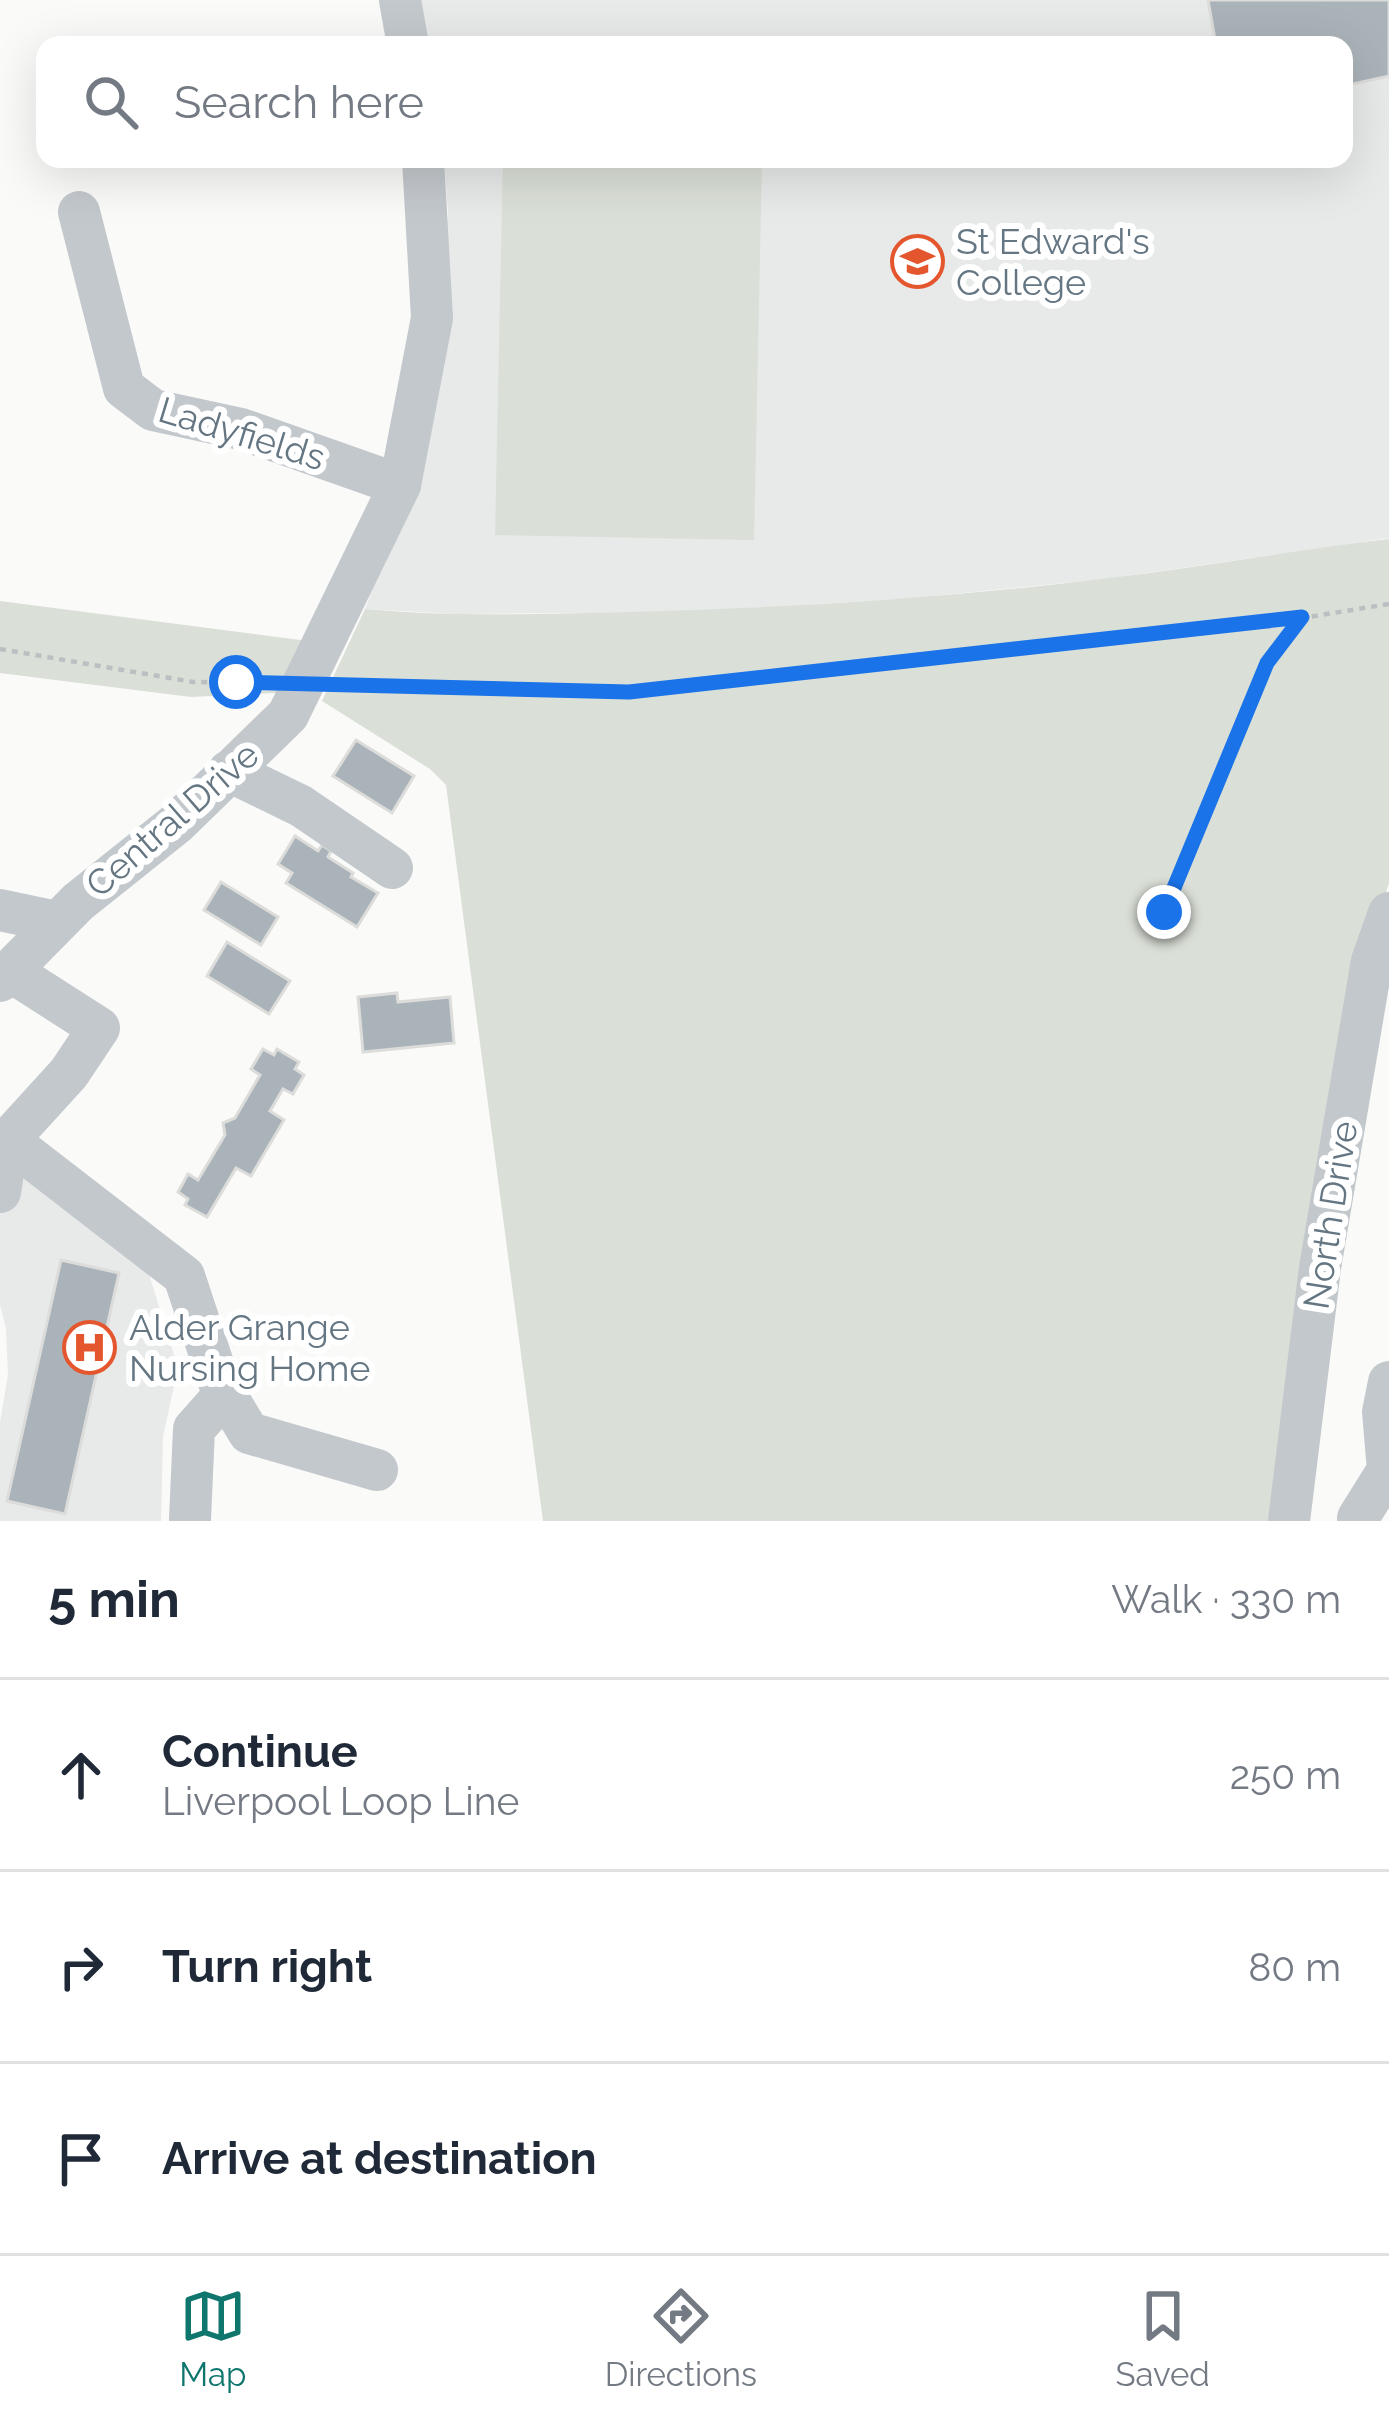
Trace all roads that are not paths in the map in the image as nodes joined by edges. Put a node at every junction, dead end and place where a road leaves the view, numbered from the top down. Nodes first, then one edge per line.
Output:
1 (400, 0) edge
2 (406, 36) edge
3 (424, 168) edge
4 (79, 212) dead end
5 (400, 484) junction
6 (229, 771) junction
7 (392, 868) dead end
8 (0, 910) edge
9 (1389, 913) edge
10 (57, 922) junction
11 (5, 976) edge
12 (8, 1140) junction
13 (0, 1192) edge
14 (1389, 1382) edge
15 (225, 1394) junction
16 (377, 1469) dead end
17 (1358, 1518) dead end
18 (190, 1519) edge
19 (1289, 1521) edge

1 - 2 street
3 - 5 street, Central Drive
4 - 5 street, Ladyfields
5 - 6 street, Central Drive
6 - 7 street
6 - 10 street, Central Drive
8 - 10 street
9 - 19 street, North Drive
10 - 11 street, Central Drive
11 - 12 street
12 - 13 street
12 - 15 street
14 - 17 street
15 - 16 street
15 - 18 street

